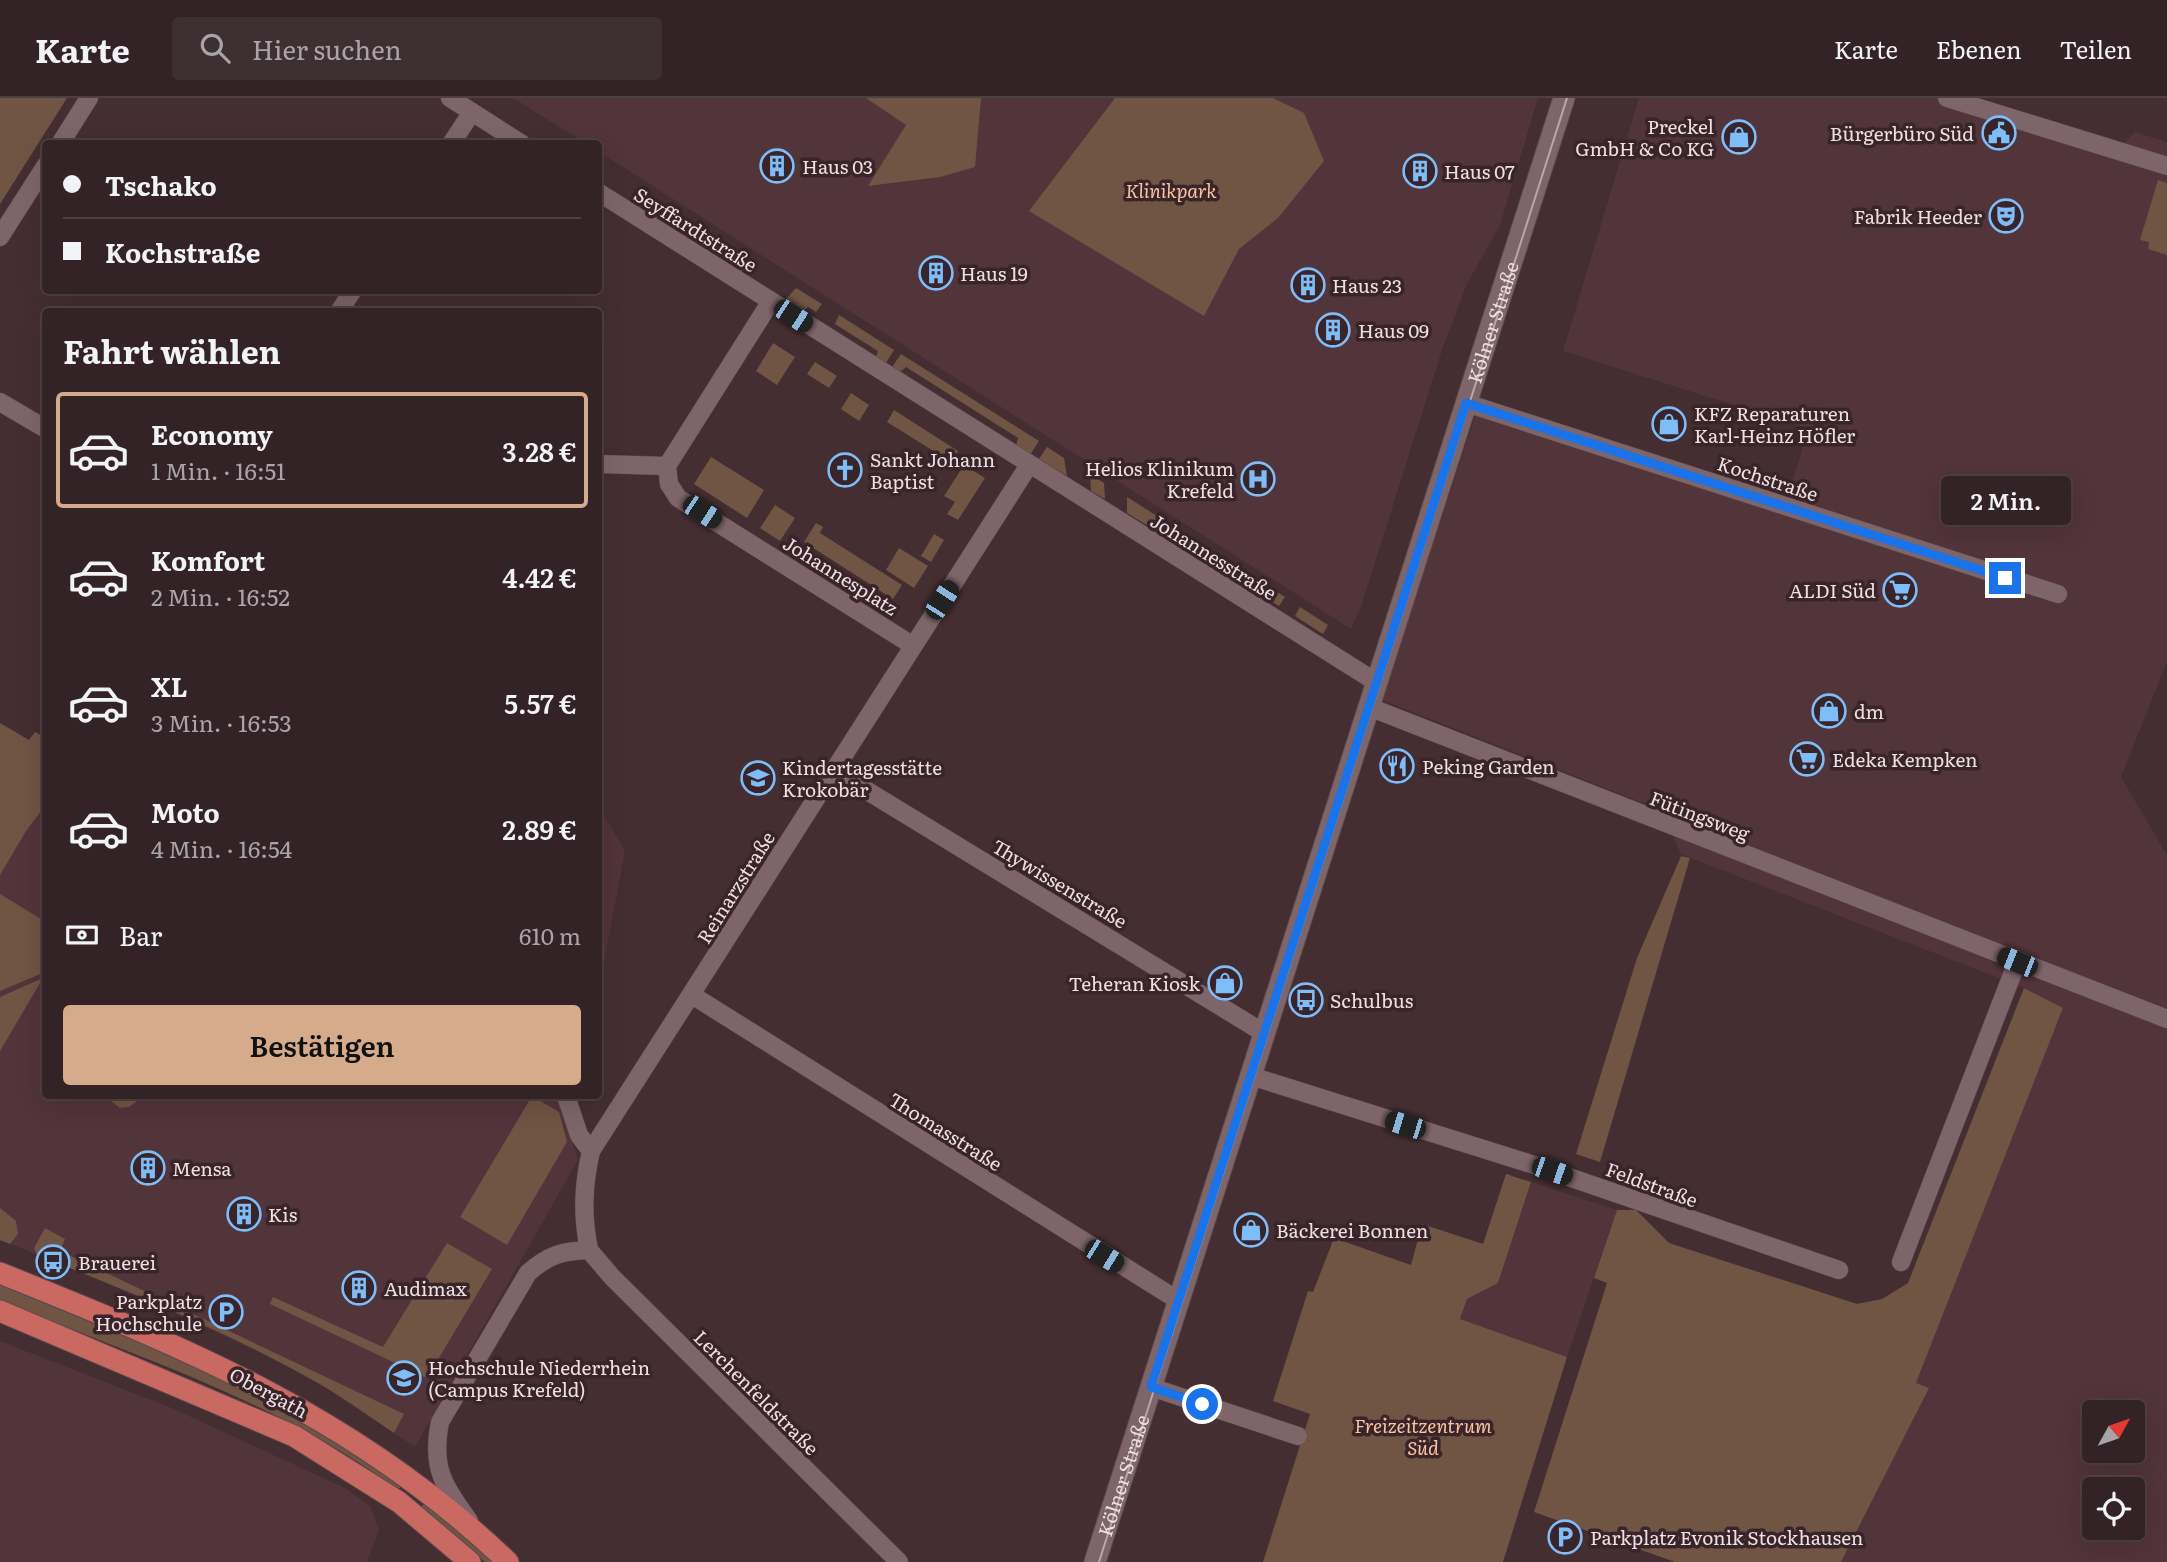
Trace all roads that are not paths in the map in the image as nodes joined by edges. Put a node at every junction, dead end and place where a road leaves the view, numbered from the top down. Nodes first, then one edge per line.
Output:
1 (89, 98) edge
2 (450, 98) edge
3 (1563, 98) edge
4 (1947, 98) edge
5 (472, 112) junction
6 (63, 140) edge
7 (454, 140) edge
8 (516, 140) edge
9 (2167, 166) edge
10 (42, 171) edge
11 (602, 195) edge
12 (0, 237) edge
13 (771, 302) junction
14 (0, 402) edge
15 (1466, 403) junction
16 (42, 427) edge
17 (602, 464) edge
18 (1029, 465) junction
19 (667, 466) junction
20 (2058, 594) dead end
21 (912, 645) junction
22 (1376, 682) junction
23 (1369, 707) junction
24 (833, 770) junction
25 (2017, 962) junction
26 (692, 995) junction
27 (2167, 1019) edge
28 (1264, 1033) junction
29 (1251, 1076) junction
30 (567, 1099) edge
31 (591, 1151) junction
32 (589, 1250) junction
33 (1901, 1262) dead end
34 (1839, 1270) dead end
35 (0, 1273) edge
36 (1179, 1301) junction
37 (0, 1311) edge
38 (1151, 1387) junction
39 (1298, 1436) dead end
40 (480, 1536) junction
41 (470, 1562) edge
42 (508, 1562) edge
43 (899, 1562) edge
44 (1095, 1562) edge

1 - 6 street
2 - 5 street
3 - 15 main road, Kölner Straße
4 - 9 street
5 - 7 street
5 - 8 street
10 - 12 street
11 - 13 street, Seyffardtstraße
13 - 18 street
13 - 19 street
14 - 16 street
15 - 20 street, Kochstraße
15 - 22 main road, Kölner Straße
17 - 19 street
18 - 21 street
18 - 22 street, Johannesstraße
19 - 21 street, Johannesplatz
21 - 24 street, Reinarzstraße
22 - 23 main road, Kölner Straße
23 - 25 street, Fütingsweg
23 - 28 main road, Kölner Straße
24 - 26 street, Reinarzstraße
24 - 28 street, Thywissenstraße
25 - 27 street, Fütingsweg
25 - 33 street
26 - 31 street, Reinarzstraße
26 - 36 street, Thomasstraße
28 - 29 main road, Kölner Straße
29 - 34 street, Feldstraße
29 - 36 main road, Kölner Straße
30 - 31 street
31 - 32 street, Reinarzstraße
32 - 40 street
32 - 43 street, Lerchenfeldstraße
35 - 40 main road, Obergath
36 - 38 main road, Kölner Straße
37 - 41 main road, Obergath
38 - 39 street, Kölner Straße
38 - 44 main road, Kölner Straße
40 - 42 main road, Obergath

